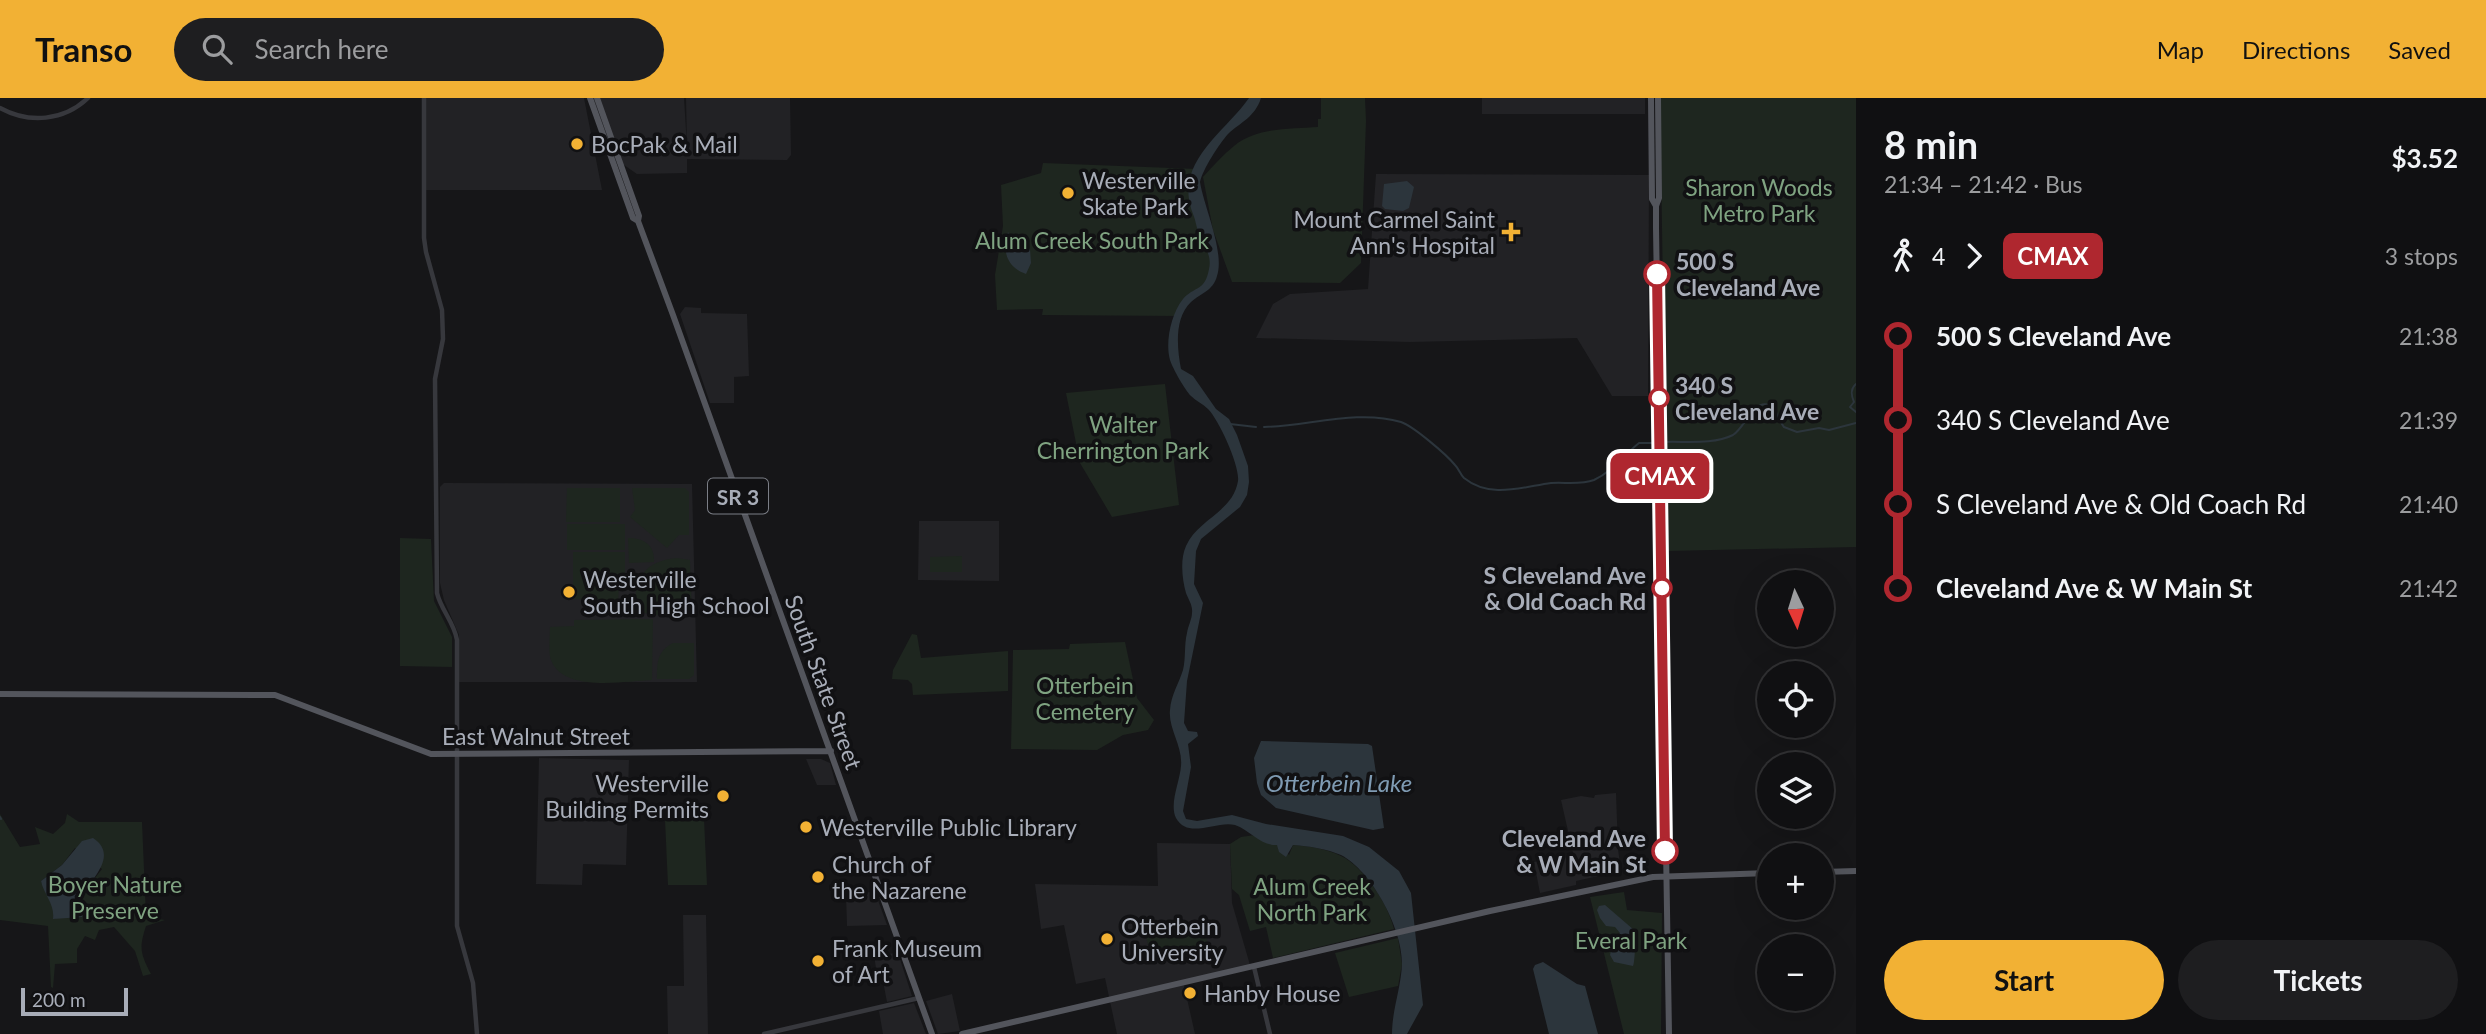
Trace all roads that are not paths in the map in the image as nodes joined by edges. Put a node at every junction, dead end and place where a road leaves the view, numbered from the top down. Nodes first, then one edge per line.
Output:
1 (88, 98) edge
2 (424, 98) edge
3 (594, 98) edge
4 (1651, 98) edge
5 (1658, 98) edge
6 (0, 108) edge
7 (622, 177) junction
8 (1656, 206) junction
9 (639, 218) junction
10 (0, 694) edge
11 (831, 751) junction
12 (456, 754) junction
13 (1856, 871) edge
14 (1834, 872) edge
15 (1757, 873) edge
16 (1666, 876) junction
17 (1254, 967) junction
18 (919, 998) junction
19 (477, 1034) edge
20 (764, 1034) edge
21 (932, 1034) edge
22 (962, 1034) edge
23 (1270, 1034) edge
24 (1669, 1034) edge

1 - 6 street
2 - 12 street
3 - 7 main road, South State Street / SR 3
3 - 7 main road, South State Street / SR 3
4 - 8 main road
5 - 8 main road
7 - 9 main road, South State Street / SR 3
7 - 9 main road, South State Street / SR 3
8 - 16 main road
9 - 11 main road, South State Street / SR 3
10 - 12 main road, East Walnut Street
11 - 12 main road, East Walnut Street
11 - 18 main road, South State Street / SR 3
12 - 19 street
13 - 14 main road
15 - 16 main road
16 - 17 main road
16 - 24 main road
17 - 22 main road
17 - 23 street
18 - 20 street
18 - 21 main road, SR 3

